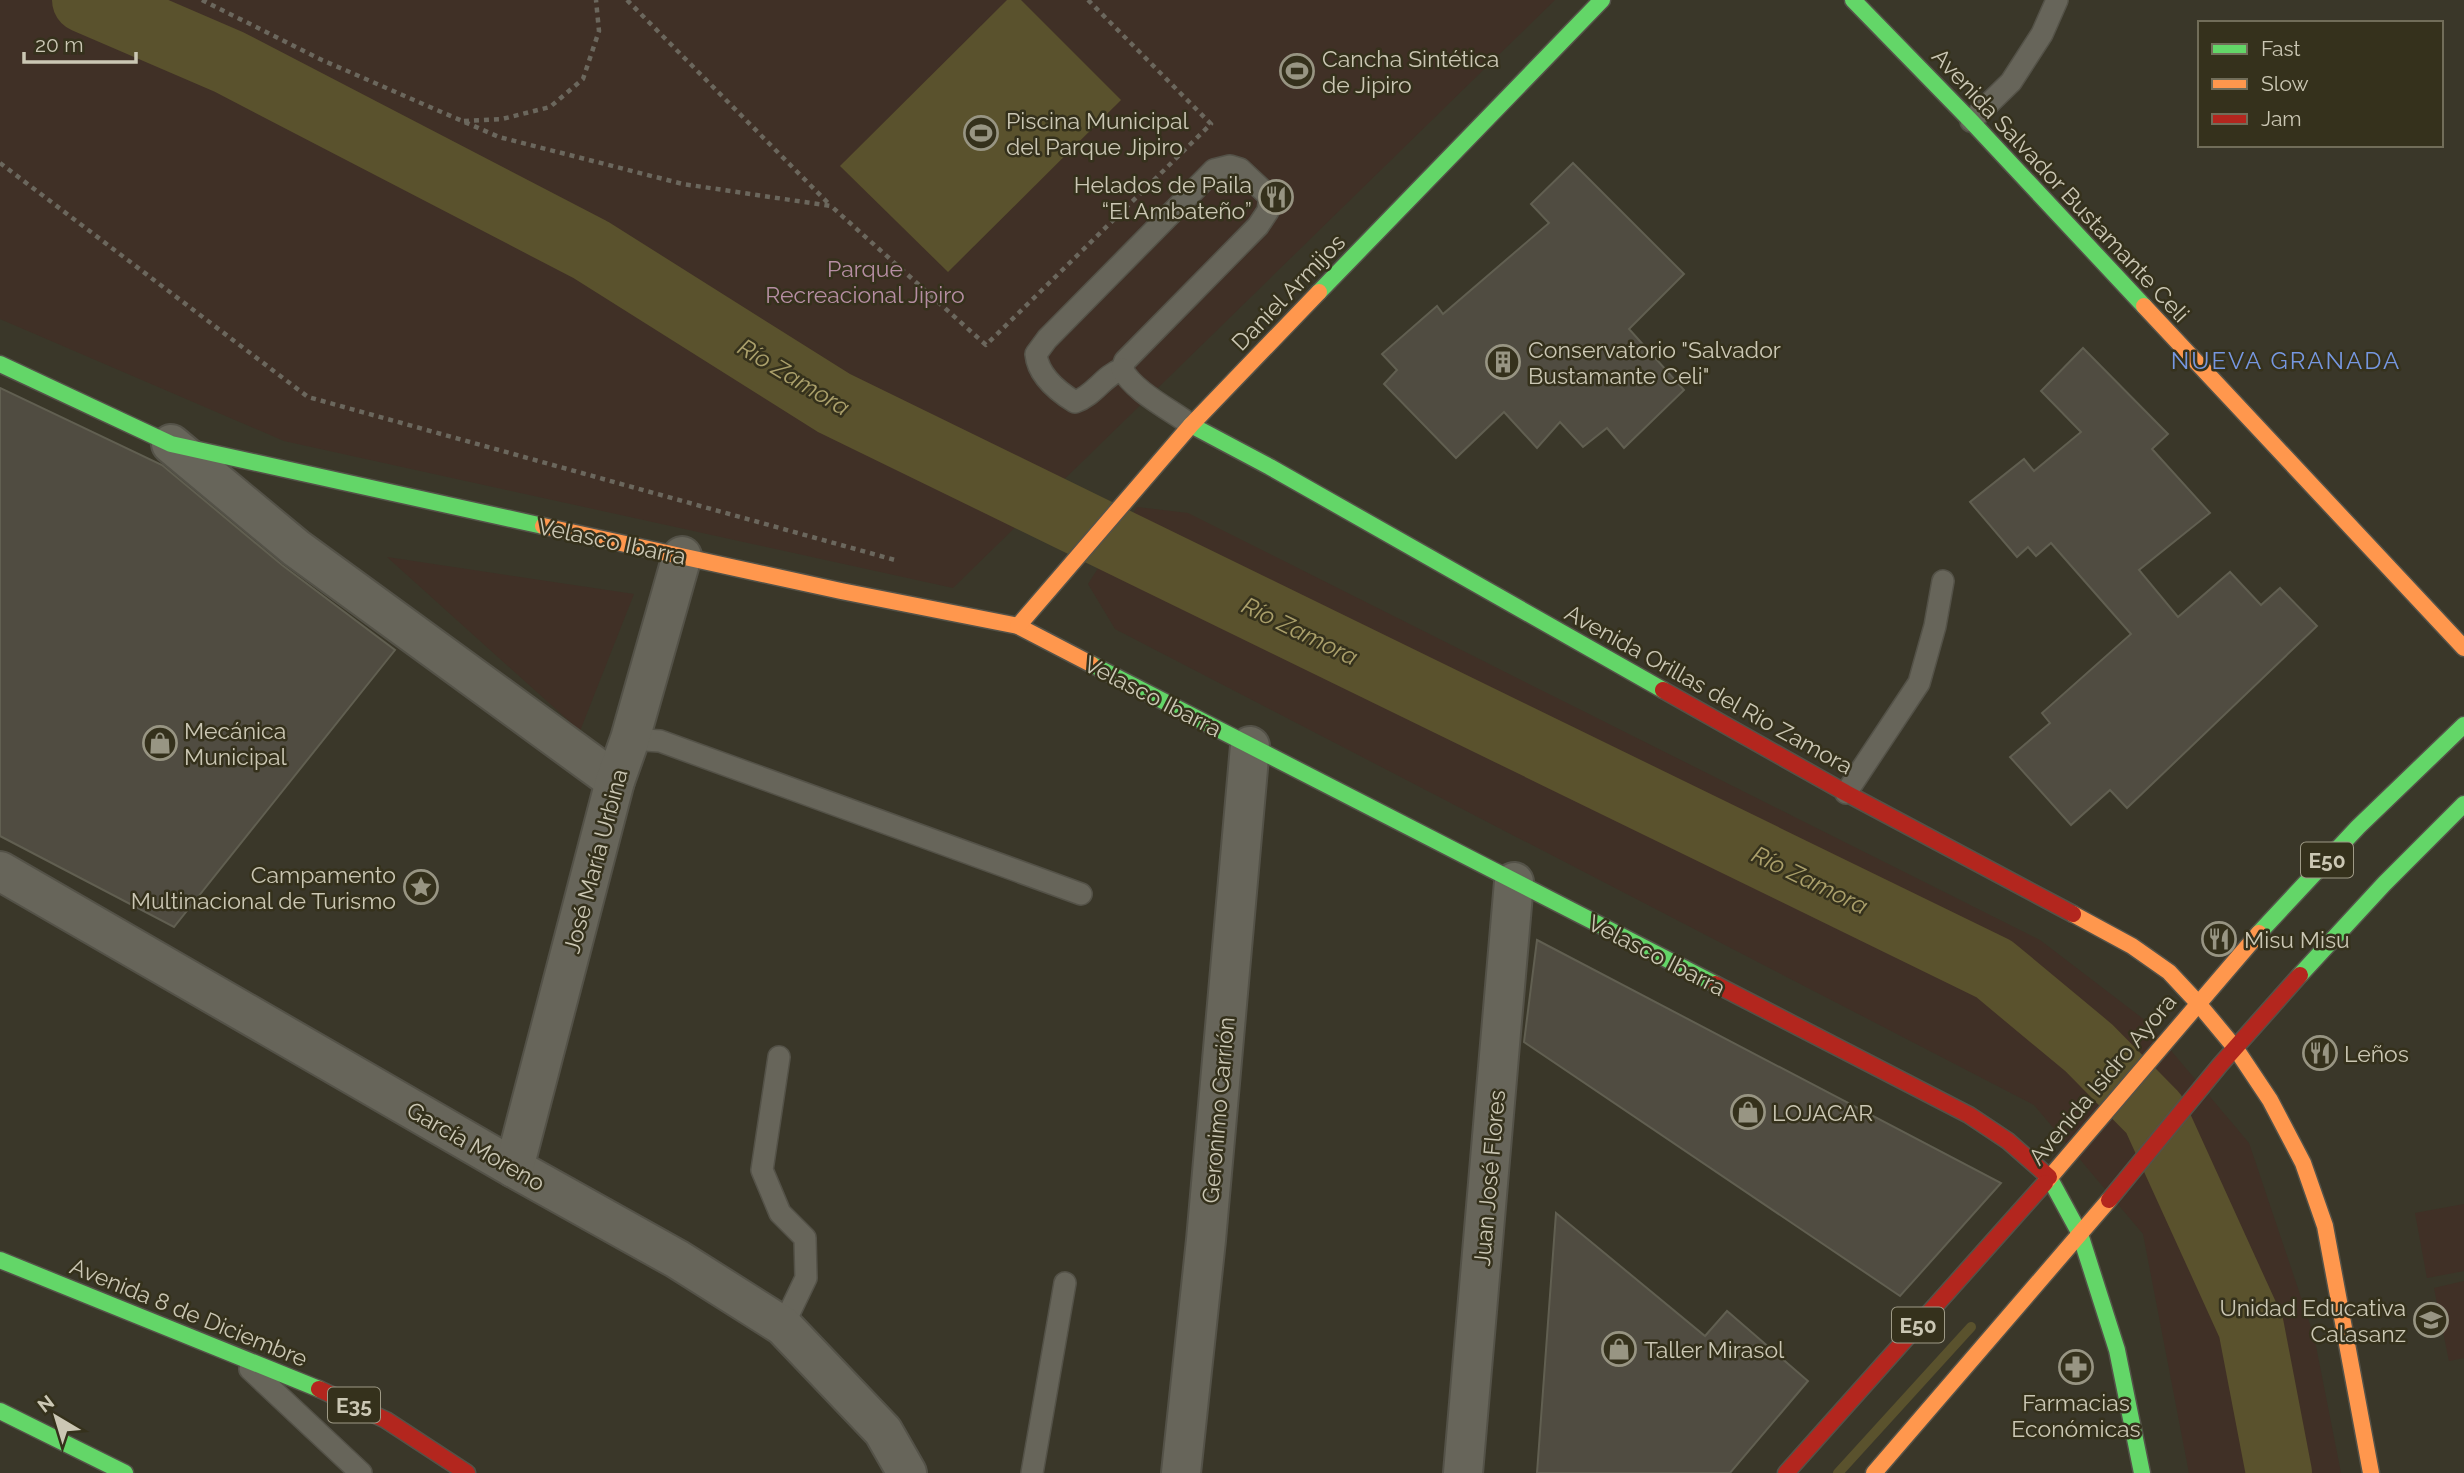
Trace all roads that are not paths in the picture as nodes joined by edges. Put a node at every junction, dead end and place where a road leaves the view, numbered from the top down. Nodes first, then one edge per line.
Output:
1 (1602, 0) edge
2 (1853, 0) edge
3 (2057, 0) edge
4 (1971, 121) junction
5 (0, 364) edge
6 (1122, 369) junction
7 (1191, 425) junction
8 (171, 444) junction
9 (682, 556) junction
10 (1943, 581) dead end
11 (1018, 626) junction
12 (2464, 648) edge
13 (2464, 725) edge
14 (631, 739) junction
15 (1250, 746) junction
16 (615, 781) junction
17 (1846, 793) junction
18 (2464, 804) edge
19 (0, 871) edge
20 (1514, 882) junction
21 (1081, 894) dead end
22 (2197, 1002) junction
23 (2236, 1049) junction
24 (779, 1057) dead end
25 (514, 1168) junction
26 (2049, 1177) junction
27 (2080, 1234) junction
28 (0, 1260) edge
29 (1065, 1283) dead end
30 (783, 1326) junction
31 (233, 1353) junction
32 (0, 1411) edge
33 (125, 1473) edge
34 (361, 1473) edge
35 (467, 1473) edge
36 (907, 1473) edge
37 (1032, 1473) edge
38 (1181, 1473) edge
39 (1463, 1473) edge
40 (1786, 1473) edge
41 (1874, 1473) edge
42 (2142, 1473) edge
43 (2371, 1473) edge

1 - 7 main road, Daniel Armijos
2 - 4 main road, Avenida Salvador Bustamante Celi
3 - 4 lane
4 - 12 main road, Avenida Salvador Bustamante Celi
5 - 8 main road, Velasco Ibarra
6 - 6 lane
6 - 7 lane
7 - 11 main road, Daniel Armijos
7 - 17 main road, Avenida Orillas del Rio Zamora
8 - 9 main road, Velasco Ibarra
8 - 16 street, Velasco Ibarra
9 - 11 main road, Velasco Ibarra
9 - 14 street, José María Urbina
10 - 17 lane
11 - 15 main road, Velasco Ibarra
13 - 22 main road, Avenida Isidro Ayora / E50
14 - 16 street, José María Urbina
14 - 21 lane
15 - 20 main road, Velasco Ibarra
15 - 38 street, Geronimo Carrión
16 - 25 street, José María Urbina
17 - 22 main road, Avenida Orillas del Rio Zamora
18 - 23 main road, E50
19 - 25 street, García Moreno
20 - 26 main road, Velasco Ibarra
20 - 39 street, Juan José Flores
22 - 23 main road, Avenida Orillas del Rio Zamora
22 - 26 main road, Avenida Isidro Ayora / E50
23 - 27 main road, E50
23 - 43 main road, Avenida Orillas del Rio Zamora
24 - 30 lane
25 - 30 street, García Moreno
26 - 27 main road
26 - 40 main road, Avenida Isidro Ayora / E50
27 - 41 main road, E50
27 - 42 main road
28 - 31 main road, Avenida 8 de Diciembre / E35
29 - 37 lane
30 - 36 street, García Moreno
31 - 34 lane
31 - 35 main road, Avenida 8 de Diciembre / E35
32 - 33 main road

